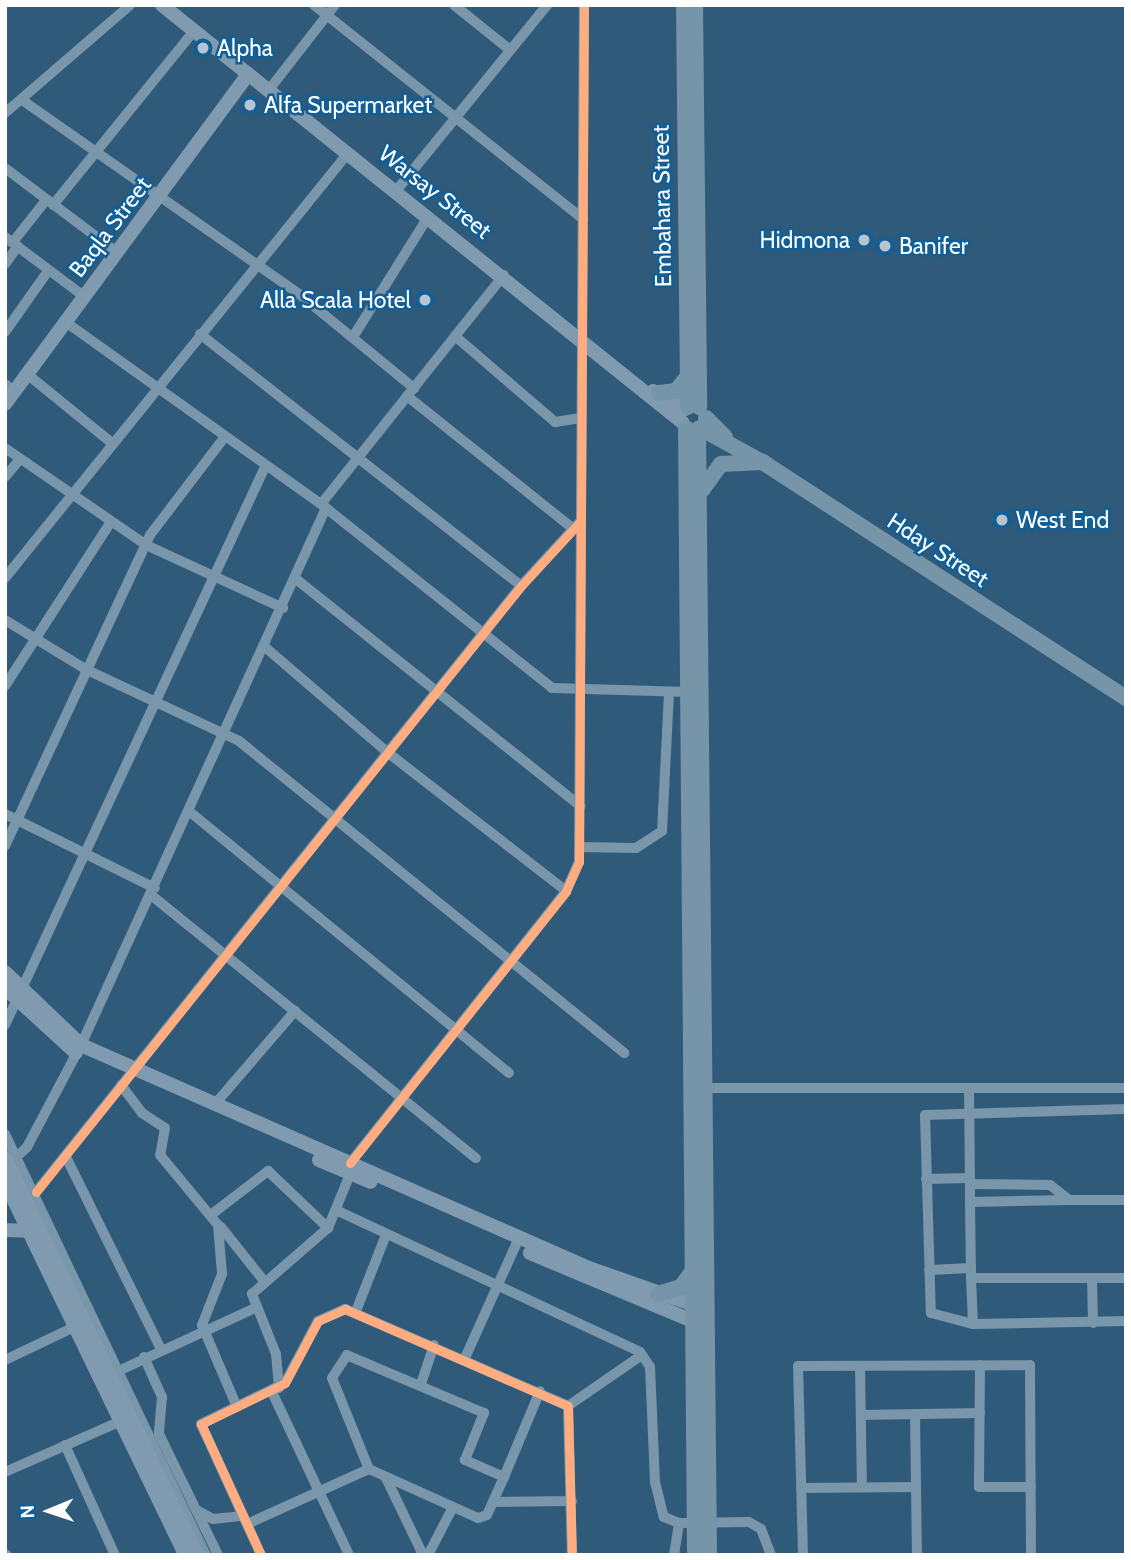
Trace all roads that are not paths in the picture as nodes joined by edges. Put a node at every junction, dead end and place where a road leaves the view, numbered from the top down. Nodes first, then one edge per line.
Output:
1 (130, 5) edge
2 (162, 5) edge
3 (314, 5) edge
4 (335, 5) edge
5 (454, 5) edge
6 (547, 5) edge
7 (584, 5) edge
8 (684, 5) edge
9 (695, 5) edge
10 (327, 16) junction
11 (193, 32) junction
12 (510, 50) junction
13 (248, 74) junction
14 (268, 90) junction
15 (22, 100) junction
16 (5, 113) edge
17 (456, 118) junction
18 (97, 150) junction
19 (348, 153) junction
20 (5, 168) edge
21 (396, 191) junction
22 (161, 196) junction
23 (50, 203) junction
24 (428, 216) junction
25 (583, 219) junction
26 (12, 242) edge
27 (118, 253) junction
28 (5, 264) edge
29 (257, 264) junction
30 (48, 271) junction
31 (504, 275) junction
32 (85, 297) junction
33 (67, 323) junction
34 (5, 332) edge
35 (200, 334) junction
36 (454, 336) junction
37 (353, 337) junction
38 (581, 340) junction
39 (27, 374) junction
40 (688, 376) junction
41 (10, 387) edge
42 (156, 390) junction
43 (652, 391) junction
44 (410, 392) junction
45 (5, 404) edge
46 (579, 418) junction
47 (693, 419) junction
48 (224, 438) junction
49 (113, 444) junction
50 (5, 448) edge
51 (358, 453) junction
52 (20, 459) junction
53 (764, 463) junction
54 (265, 467) junction
55 (5, 477) edge
56 (71, 498) junction
57 (701, 500) junction
58 (323, 506) junction
59 (110, 523) junction
60 (575, 525) junction
61 (146, 545) junction
62 (5, 578) edge
63 (213, 578) junction
64 (296, 579) junction
65 (522, 586) junction
66 (283, 608) junction
67 (5, 620) edge
68 (484, 634) junction
69 (35, 639) junction
70 (265, 646) junction
71 (87, 670) junction
72 (5, 686) edge
73 (438, 692) junction
74 (581, 692) junction
75 (669, 692) junction
76 (689, 692) junction
77 (1126, 698) edge
78 (157, 703) junction
79 (224, 732) junction
80 (387, 752) junction
81 (580, 806) junction
82 (190, 812) junction
83 (5, 814) edge
84 (335, 818) junction
85 (18, 821) junction
86 (5, 846) edge
87 (580, 847) junction
88 (85, 852) junction
89 (278, 889) junction
90 (566, 891) junction
91 (153, 892) junction
92 (224, 956) junction
93 (511, 961) junction
94 (5, 972) edge
95 (5, 988) edge
96 (20, 995) junction
97 (295, 1011) junction
98 (5, 1025) edge
99 (458, 1030) junction
100 (79, 1049) junction
101 (624, 1053) dead end
102 (509, 1073) dead end
103 (128, 1077) junction
104 (700, 1088) junction
105 (969, 1088) junction
106 (1126, 1088) edge
107 (402, 1100) junction
108 (215, 1104) junction
109 (970, 1109) junction
110 (1126, 1109) edge
111 (5, 1134) edge
112 (66, 1157) junction
113 (476, 1158) dead end
114 (11, 1160) edge
115 (350, 1169) junction
116 (926, 1179) junction
117 (970, 1181) junction
118 (5, 1182) edge
119 (36, 1192) junction
120 (5, 1197) edge
121 (1069, 1200) junction
122 (1126, 1200) edge
123 (970, 1202) junction
124 (338, 1211) junction
125 (213, 1216) junction
126 (328, 1228) junction
127 (5, 1230) edge
128 (27, 1231) junction
129 (386, 1235) junction
130 (517, 1242) junction
131 (695, 1268) junction
132 (929, 1270) junction
133 (971, 1273) junction
134 (1091, 1278) junction
135 (1126, 1278) edge
136 (264, 1281) junction
137 (497, 1289) junction
138 (658, 1294) junction
139 (253, 1309) junction
140 (356, 1311) junction
141 (699, 1312) junction
142 (1126, 1321) edge
143 (1093, 1323) junction
144 (973, 1324) junction
145 (69, 1329) junction
146 (204, 1331) junction
147 (434, 1345) junction
148 (161, 1349) junction
149 (642, 1355) junction
150 (144, 1357) junction
151 (465, 1359) junction
152 (5, 1360) edge
153 (980, 1365) junction
154 (860, 1366) junction
155 (111, 1375) junction
156 (421, 1384) junction
157 (275, 1390) junction
158 (540, 1391) junction
159 (568, 1406) junction
160 (237, 1407) junction
161 (980, 1413) junction
162 (915, 1414) junction
163 (861, 1415) junction
164 (124, 1420) junction
165 (65, 1445) junction
166 (369, 1469) junction
167 (5, 1472) edge
168 (504, 1477) junction
169 (386, 1478) junction
170 (862, 1487) junction
171 (916, 1487) junction
172 (1031, 1487) junction
173 (801, 1488) junction
174 (320, 1491) junction
175 (572, 1501) junction
176 (493, 1502) junction
177 (453, 1507) junction
178 (197, 1511) junction
179 (245, 1520) junction
180 (694, 1523) junction
181 (114, 1552) edge
182 (102, 1555) edge
183 (177, 1555) edge
184 (185, 1555) edge
185 (197, 1555) edge
186 (206, 1555) edge
187 (218, 1555) edge
188 (261, 1555) edge
189 (349, 1555) edge
190 (423, 1555) edge
191 (428, 1555) edge
192 (572, 1555) edge
193 (674, 1555) edge
194 (695, 1555) edge
195 (709, 1555) edge
196 (771, 1555) edge
197 (803, 1555) edge
198 (917, 1555) edge
199 (1031, 1555) edge

1 - 15 street
2 - 11 street, Warsay Street
3 - 10 street
4 - 10 street
5 - 12 street
6 - 12 street
7 - 25 street
8 - 40 main road, Embahara Street
9 - 47 main road, Embahara Street
10 - 14 street
10 - 17 street
11 - 13 street, Warsay Street
11 - 18 street
12 - 17 street
13 - 14 street, Warsay Street
13 - 22 street, Baqla Street
14 - 19 street, Warsay Street
15 - 16 street
15 - 18 street
17 - 21 street
17 - 25 street
18 - 22 street
18 - 23 street
19 - 21 street, Warsay Street
19 - 29 street
20 - 23 street
21 - 24 street, Warsay Street
22 - 27 street, Baqla Street
22 - 29 street
23 - 26 street
23 - 27 street
24 - 31 street, Warsay Street
24 - 37 street
25 - 38 street
26 - 28 street
26 - 30 street
27 - 32 street, Baqla Street
29 - 35 street
29 - 37 street
30 - 32 street
30 - 34 street
31 - 36 street
31 - 38 street, Warsay Street
32 - 33 street, Baqla Street
33 - 39 street, Baqla Street
33 - 42 street
35 - 42 street
35 - 51 street
36 - 44 street
36 - 46 street
37 - 44 street
38 - 43 street, Warsay Street
38 - 46 street
39 - 41 street, Baqla Street
39 - 49 street
40 - 43 main road
40 - 47 main road, Embahara Street
41 - 45 street, Baqla Street
42 - 48 street
42 - 49 street
43 - 47 street, Warsay Street
44 - 51 street
44 - 60 street
46 - 60 street
47 - 53 main road, Hday Street
47 - 57 main road
47 - 76 main road
48 - 54 street
48 - 61 street
49 - 56 street
50 - 52 street
51 - 58 street
51 - 65 street
52 - 55 street
52 - 56 street
53 - 57 main road
53 - 77 main road, Hday Street
54 - 58 street
54 - 63 street
56 - 59 street
56 - 62 street
57 - 104 main road
58 - 64 street
58 - 68 street
59 - 61 street
59 - 69 street
60 - 65 street
60 - 74 street
61 - 63 street
61 - 71 street
63 - 66 street
63 - 78 street
64 - 66 street
64 - 73 street
65 - 68 street
66 - 70 street
67 - 69 street
68 - 73 street
68 - 74 street
69 - 71 street
69 - 72 street
70 - 79 street
70 - 80 street
71 - 78 street
71 - 85 street
73 - 80 street
73 - 81 street
74 - 75 street
74 - 81 street
75 - 76 street
75 - 87 street
76 - 104 main road
78 - 79 street
78 - 88 street
79 - 82 street
79 - 84 street
80 - 84 street
80 - 90 street
81 - 87 street
82 - 89 street
82 - 91 street
83 - 85 street
84 - 89 street
84 - 93 street
85 - 86 street
85 - 88 street
87 - 90 street
88 - 91 street
88 - 96 street
89 - 92 street
89 - 99 street
90 - 93 street
91 - 92 street
91 - 100 street
92 - 97 street
92 - 103 street
93 - 99 street
93 - 101 street
94 - 96 street
95 - 96 street
96 - 98 street
96 - 100 street
97 - 107 street
97 - 108 street
99 - 102 street
99 - 107 street
100 - 103 street
100 - 114 street
103 - 108 street
103 - 112 street
103 - 115 street
103 - 125 street
104 - 105 street
104 - 131 main road
104 - 141 main road
105 - 106 street
105 - 109 street
107 - 113 street
107 - 115 street
108 - 115 street
109 - 110 street
109 - 116 street
109 - 117 street
111 - 114 street
112 - 119 street
112 - 148 street
114 - 119 street
114 - 155 street
115 - 124 street
115 - 130 street
116 - 117 street
116 - 132 street
117 - 121 street
117 - 123 street
118 - 128 street
119 - 155 street
120 - 128 street
121 - 122 street
121 - 123 street
123 - 133 street
124 - 126 street
124 - 129 street
125 - 126 street
125 - 136 street
125 - 146 street
126 - 136 street
127 - 128 street
128 - 145 street
128 - 155 street
129 - 137 street
129 - 140 street
130 - 137 street
130 - 138 street
130 - 141 street
131 - 138 main road
131 - 141 main road
132 - 133 street
132 - 144 street
133 - 134 street
133 - 144 street
134 - 135 street
134 - 143 street
136 - 139 street
137 - 149 street
137 - 151 street
138 - 141 street
139 - 146 street
139 - 157 street
140 - 147 street
140 - 157 street
141 - 180 main road
142 - 143 street
143 - 144 street
145 - 152 street
145 - 164 street
146 - 148 street
146 - 160 street
147 - 151 street
147 - 156 street
148 - 150 street
149 - 159 street
149 - 180 street
150 - 155 street
150 - 178 street
151 - 158 street
153 - 154 street
153 - 161 street
153 - 172 street
154 - 163 street
154 - 173 street
155 - 164 street
155 - 186 street
156 - 166 street
156 - 168 street
157 - 160 street
157 - 174 street
158 - 159 street
158 - 168 street
159 - 175 street
160 - 179 street
161 - 162 street
161 - 172 street
162 - 163 street
162 - 171 street
163 - 170 street
164 - 165 street
164 - 183 street
164 - 184 street
164 - 185 street
165 - 167 street
165 - 181 street
166 - 169 street
166 - 174 street
168 - 176 street
169 - 177 street
169 - 190 street
170 - 171 street
170 - 173 street
171 - 198 street
172 - 199 street
173 - 197 street
174 - 179 street
174 - 189 street
175 - 176 street
175 - 192 street
176 - 177 street
177 - 191 street
178 - 179 street
178 - 187 street
179 - 188 street
180 - 193 street
180 - 194 main road
180 - 195 main road
180 - 196 street
181 - 182 street

